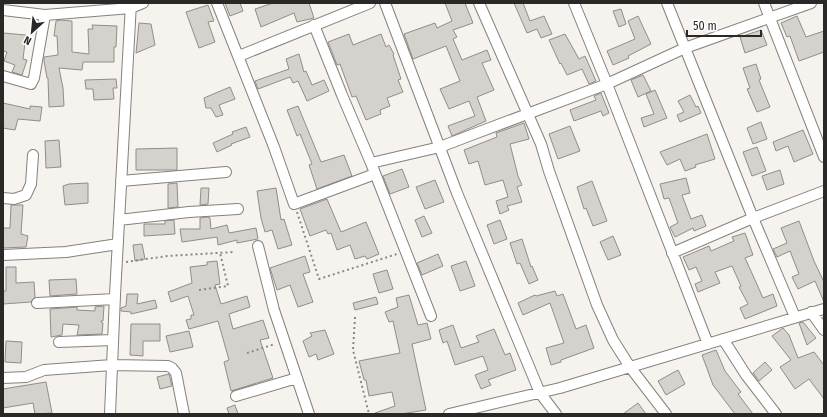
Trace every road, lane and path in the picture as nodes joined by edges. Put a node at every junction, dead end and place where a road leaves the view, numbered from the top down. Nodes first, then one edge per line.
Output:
1 (143, 3) edge
2 (217, 3) edge
3 (370, 3) edge
4 (385, 3) edge
5 (479, 3) edge
6 (574, 3) edge
7 (667, 3) edge
8 (764, 3) edge
9 (811, 3) edge
10 (131, 5) edge
11 (3, 10) edge
12 (45, 15) junction
13 (770, 18) junction
14 (314, 26) junction
15 (685, 48) junction
16 (239, 56) junction
17 (3, 76) edge
18 (607, 84) junction
19 (526, 114) junction
20 (440, 147) junction
21 (33, 155) dead end
22 (824, 157) edge
23 (371, 163) junction
24 (226, 172) dead end
25 (375, 174) junction
26 (121, 181) junction
27 (824, 191) edge
28 (3, 198) edge
29 (294, 204) junction
30 (238, 209) dead end
31 (753, 218) junction
32 (119, 220) junction
33 (118, 244) junction
34 (258, 246) dead end
35 (405, 251) junction
36 (234, 252) dead end
37 (220, 253) junction
38 (672, 253) junction
39 (3, 255) edge
40 (117, 262) junction
41 (199, 290) dead end
42 (115, 299) junction
43 (37, 302) dead end
44 (824, 309) edge
45 (811, 312) junction
46 (431, 316) dead end
47 (795, 316) junction
48 (355, 317) dead end
49 (824, 330) edge
50 (723, 339) junction
51 (113, 340) junction
52 (284, 341) junction
53 (59, 342) dead end
54 (708, 344) junction
55 (247, 353) dead end
56 (112, 365) junction
57 (630, 367) junction
58 (3, 378) edge
59 (297, 378) junction
60 (540, 393) junction
61 (236, 396) dead end
62 (110, 414) edge
63 (184, 414) edge
64 (309, 414) edge
65 (369, 414) edge
66 (449, 414) edge
67 (556, 414) edge
68 (666, 414) edge
69 (776, 414) edge

1 - 10 street
2 - 16 street
3 - 14 street
4 - 20 street
5 - 19 street
6 - 18 street
7 - 15 street
8 - 13 street
9 - 13 street
10 - 12 street
10 - 26 street
11 - 12 street
12 - 17 street
13 - 15 street
13 - 22 street
14 - 16 street
14 - 23 street
15 - 18 street
15 - 31 street
16 - 29 street
18 - 19 street
18 - 38 street
19 - 20 street
19 - 57 street
20 - 23 street
20 - 60 street
21 - 28 street
23 - 25 street
24 - 26 street
25 - 29 street
25 - 35 street
26 - 32 street
27 - 31 street
29 - 35 path
30 - 32 street
31 - 38 street
31 - 47 street
32 - 33 street
33 - 39 street
33 - 40 street
34 - 52 street
35 - 46 street
36 - 37 path
37 - 40 path
37 - 41 path
38 - 54 street
40 - 42 street
42 - 43 street
42 - 51 street
44 - 45 street
45 - 47 street
45 - 49 street
47 - 50 street
48 - 65 path
50 - 54 street
50 - 69 street
51 - 53 street
51 - 56 street
52 - 55 path
52 - 59 street
54 - 57 street
56 - 58 street
56 - 62 street
56 - 63 street
57 - 60 street
57 - 68 street
59 - 61 street
59 - 64 street
60 - 66 street
60 - 67 street

